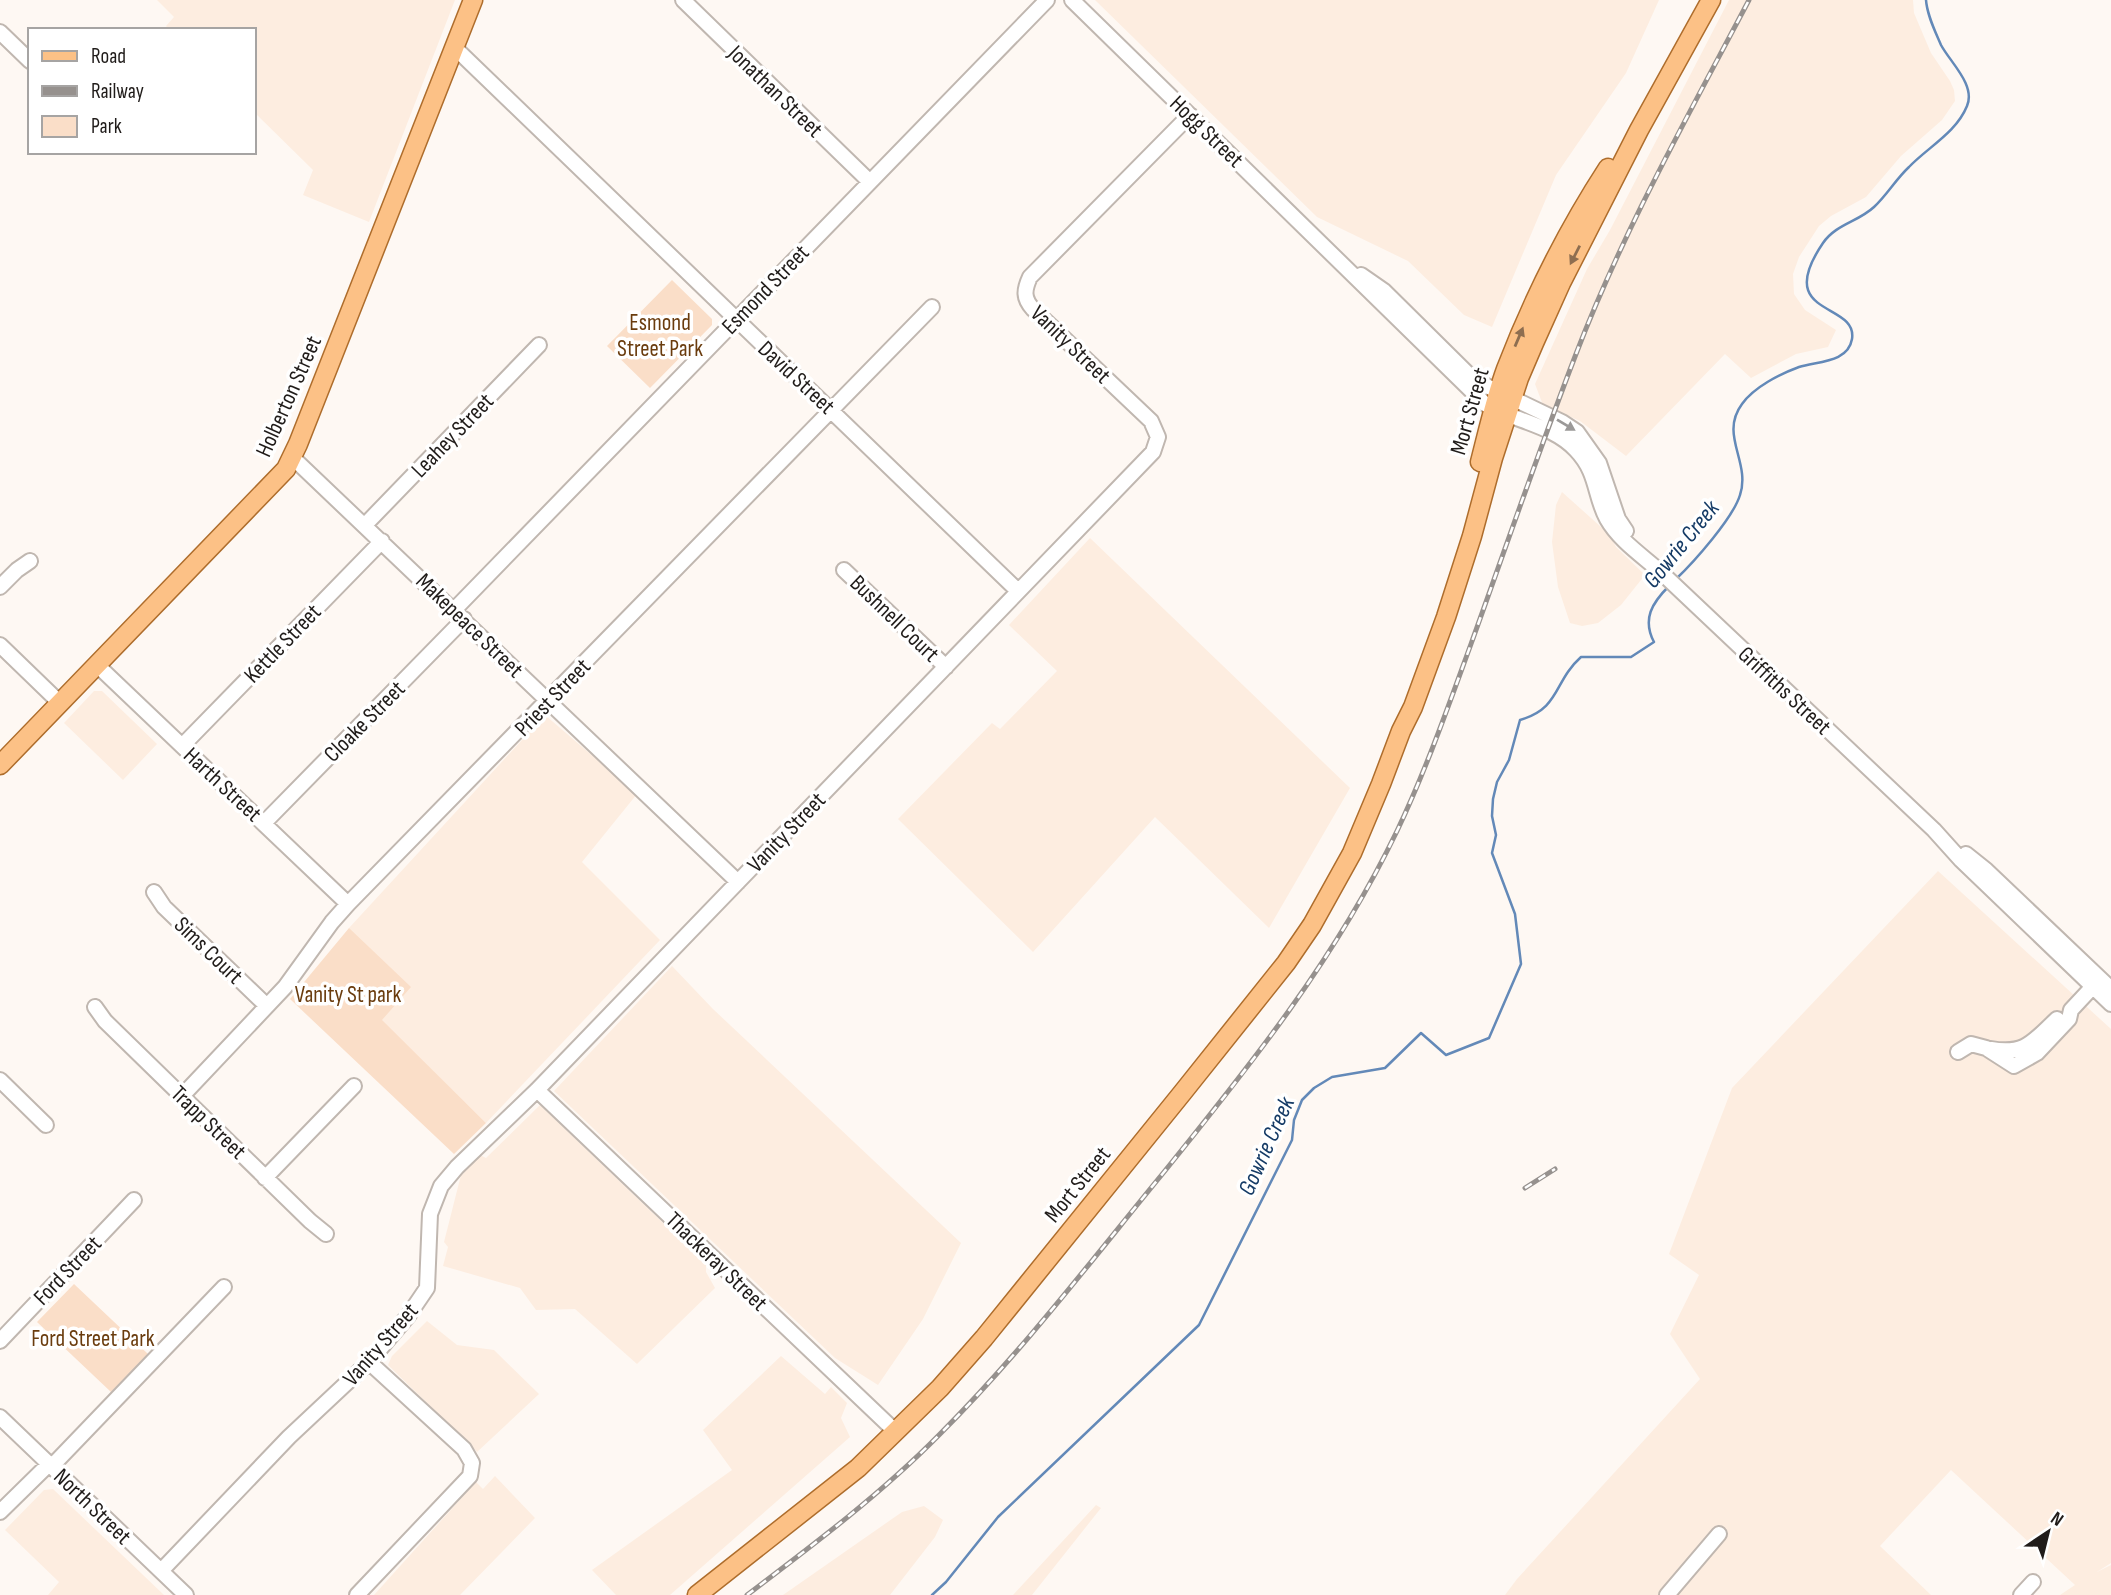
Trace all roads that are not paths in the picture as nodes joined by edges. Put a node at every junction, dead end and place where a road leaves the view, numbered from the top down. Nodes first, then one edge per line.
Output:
1 (473, 0) edge
2 (683, 0) edge
3 (1047, 0) edge
4 (1072, 0) edge
5 (1712, 0) edge
6 (0, 32) edge
7 (454, 47) junction
8 (28, 59) edge
9 (1190, 115) junction
10 (869, 181) junction
11 (932, 307) dead end
12 (736, 320) junction
13 (539, 345) dead end
14 (1503, 404) junction
15 (830, 409) junction
16 (292, 457) junction
17 (365, 525) junction
18 (382, 541) junction
19 (30, 561) dead end
20 (844, 570) dead end
21 (0, 587) edge
22 (1018, 591) junction
23 (459, 615) junction
24 (0, 645) edge
25 (97, 665) junction
26 (946, 667) junction
27 (548, 701) junction
28 (60, 703) junction
29 (182, 746) junction
30 (0, 765) edge
31 (264, 823) junction
32 (737, 882) junction
33 (154, 892) dead end
34 (348, 904) junction
35 (2101, 985) edge
36 (2111, 1004) edge
37 (267, 1006) junction
38 (96, 1007) dead end
39 (1958, 1052) dead end
40 (0, 1080) edge
41 (354, 1086) dead end
42 (537, 1090) junction
43 (182, 1096) junction
44 (46, 1125) dead end
45 (265, 1178) junction
46 (134, 1200) dead end
47 (326, 1234) dead end
48 (224, 1287) dead end
49 (0, 1341) edge
50 (369, 1362) junction
51 (0, 1417) edge
52 (896, 1432) junction
53 (50, 1465) junction
54 (0, 1512) edge
55 (1719, 1534) dead end
56 (161, 1571) junction
57 (2033, 1582) dead end
58 (187, 1595) edge
59 (357, 1595) edge
60 (697, 1595) edge
61 (1667, 1595) edge
62 (2021, 1595) edge

1 - 7 main road, Holberton Street
2 - 10 street, Jonathan Street
3 - 10 street, Esmond Street
4 - 9 street, Hogg Street
5 - 14 main road, Mort Street
6 - 8 street
7 - 12 street, David Street
7 - 16 main road, Holberton Street
9 - 14 street, Hogg Street
9 - 22 street, Vanity Street
10 - 12 street, Esmond Street
11 - 15 street, Priest Street
12 - 15 street, David Street
12 - 23 street, Esmond Street
13 - 17 street, Leahey Street
14 - 35 street, Griffiths Street
14 - 52 main road, Mort Street
15 - 22 street, David Street
15 - 27 street, Priest Street
16 - 17 street, Makepeace Street
16 - 25 main road, Holberton Street
17 - 18 street, Makepeace Street
18 - 23 street, Makepeace Street
18 - 29 street, Kettle Street
19 - 21 street
20 - 26 street, Bushnell Court
22 - 26 street, Vanity Street
23 - 27 street, Makepeace Street
23 - 31 street, Cloake Street
24 - 28 street
25 - 28 main road, Holberton Street
25 - 29 street, Harth Street
26 - 32 street, Vanity Street
27 - 32 street, Makepeace Street
27 - 34 street, Priest Street
28 - 30 main road, Holberton Street
29 - 31 street, Harth Street
31 - 34 street, Harth Street
32 - 42 street, Vanity Street
33 - 37 street, Sims Court
34 - 37 street, Priest Street
35 - 36 street, Griffiths Street
35 - 39 street
37 - 43 street, Priest Street
38 - 43 street, Trapp Street
40 - 44 street
41 - 45 street
42 - 50 street, Vanity Street
42 - 52 street, Thackeray Street
43 - 45 street, Trapp Street
45 - 47 street, Trapp Street
46 - 49 street, Ford Street
48 - 53 street
50 - 56 street, Vanity Street
50 - 59 street
51 - 53 street, North Street
52 - 60 main road, Mort Street
53 - 54 street
53 - 56 street, North Street
55 - 61 street
56 - 58 street, North Street
57 - 62 street

